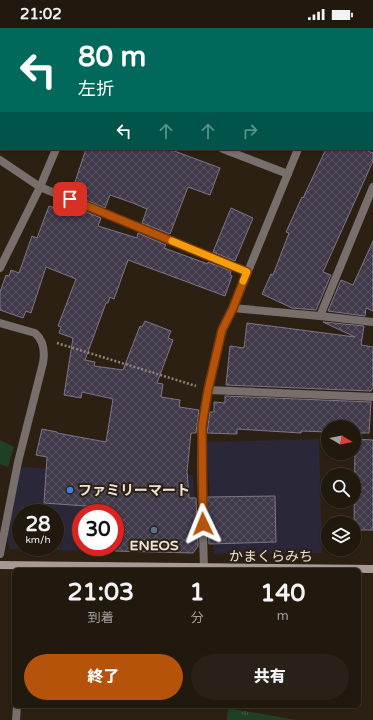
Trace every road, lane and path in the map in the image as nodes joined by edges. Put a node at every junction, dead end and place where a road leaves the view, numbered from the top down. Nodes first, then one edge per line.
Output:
1 (56, 150) edge
2 (226, 150) edge
3 (298, 150) edge
4 (0, 160) edge
5 (288, 174) junction
6 (40, 187) junction
7 (373, 187) edge
8 (0, 268) edge
9 (247, 272) junction
10 (233, 308) junction
11 (320, 316) junction
12 (373, 322) edge
13 (0, 323) edge
14 (40, 337) junction
15 (208, 390) junction
16 (373, 397) edge
17 (0, 554) edge
18 (0, 565) edge
19 (22, 568) edge
20 (204, 568) joint
21 (361, 569) edge
22 (373, 569) edge
23 (16, 708) edge
24 (16, 720) edge

1 - 6 street
2 - 5 street
3 - 5 street
4 - 6 street
5 - 9 street
6 - 8 street
6 - 9 street
7 - 11 street
9 - 10 street
10 - 11 street
10 - 15 street
11 - 12 street
13 - 14 street
14 - 15 path
14 - 17 street
15 - 16 street
15 - 20 street
18 - 19 main road, かまくらみち
19 - 20 main road, かまくらみち
21 - 22 main road, かまくらみち
23 - 24 street

